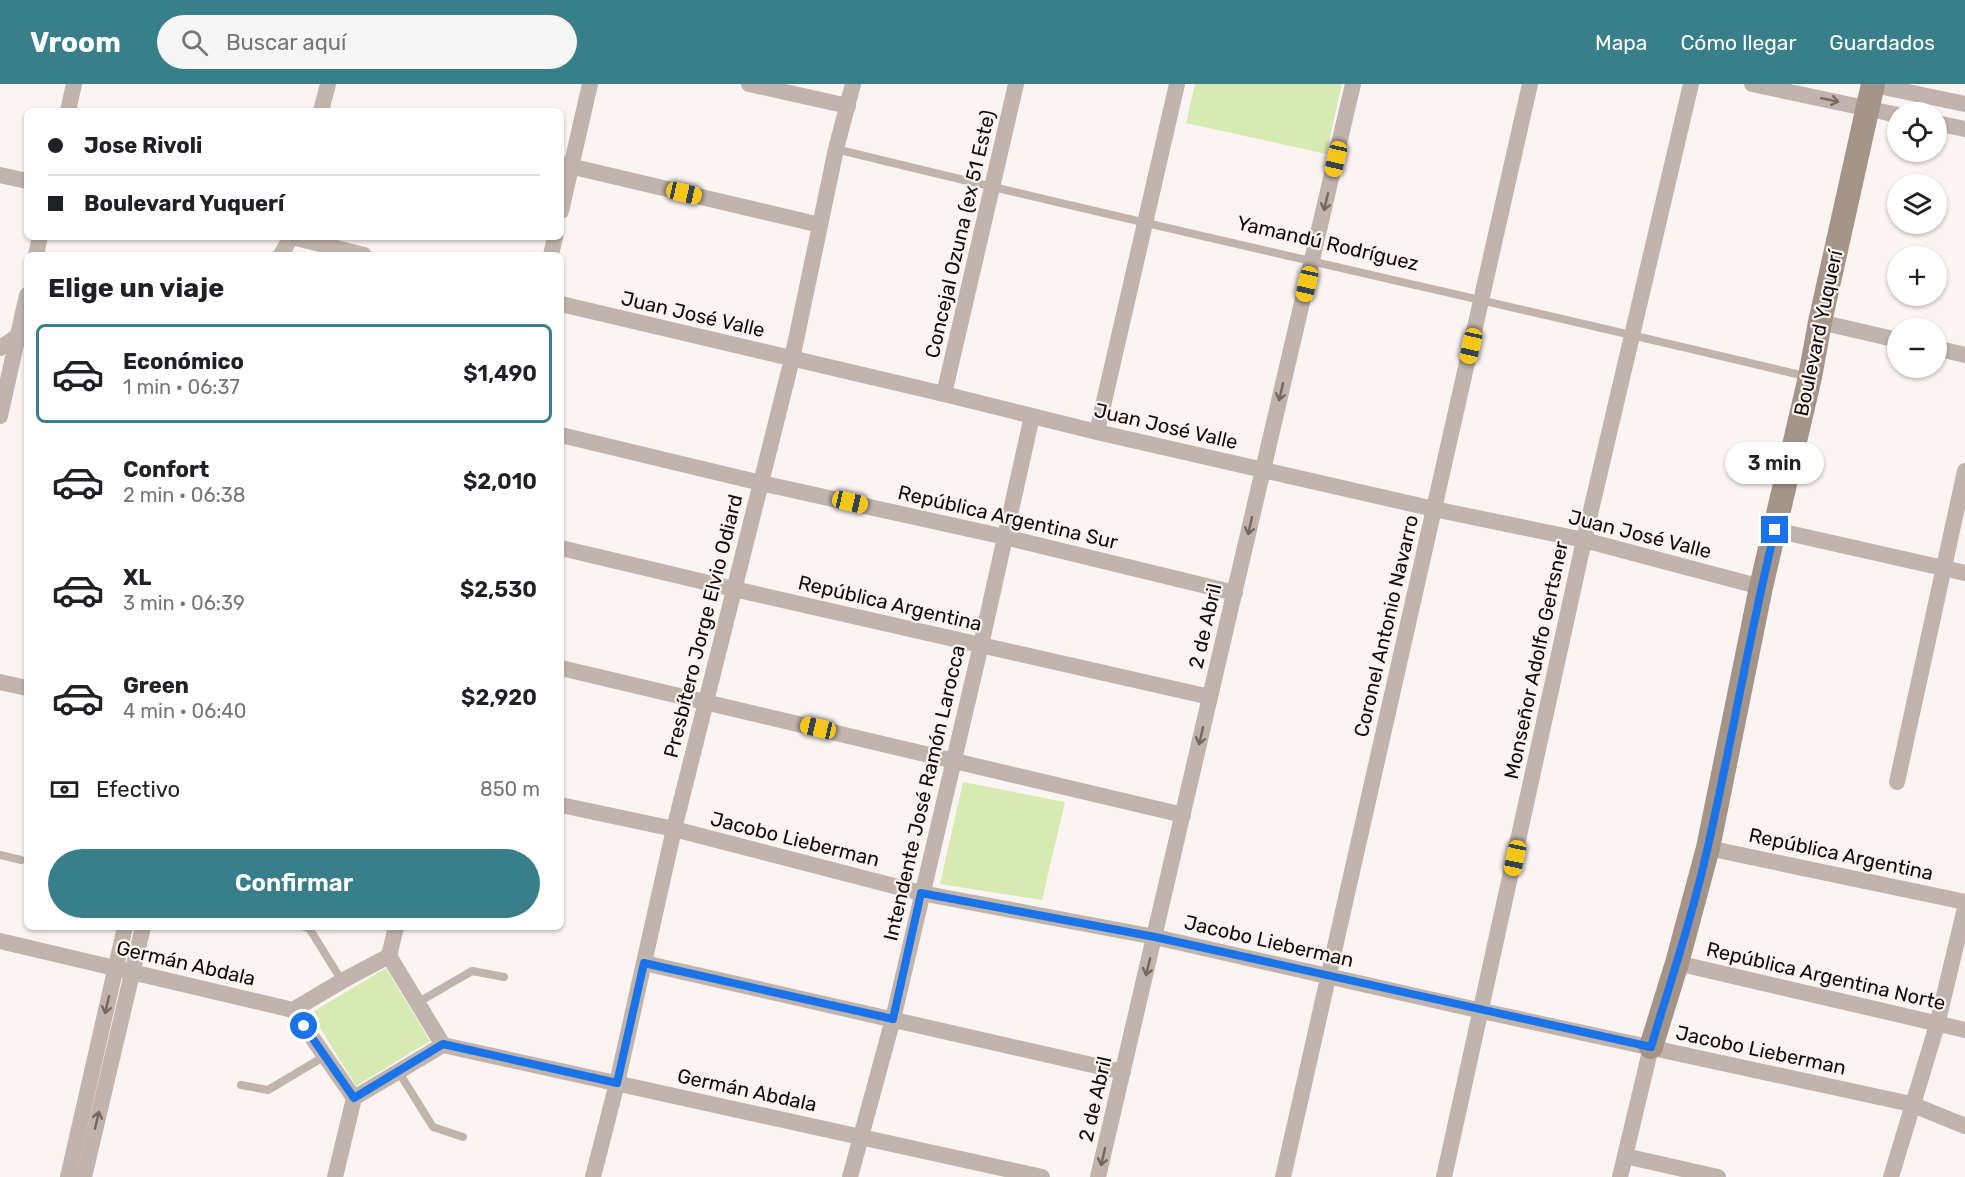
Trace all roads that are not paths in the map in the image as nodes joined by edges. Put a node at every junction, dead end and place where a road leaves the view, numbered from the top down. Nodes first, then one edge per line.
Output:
1 (74, 84) edge
2 (328, 84) edge
3 (591, 84) edge
4 (749, 84) edge
5 (853, 84) edge
6 (1016, 84) edge
7 (1177, 84) edge
8 (1353, 84) edge
9 (1530, 84) edge
10 (1690, 84) edge
11 (1752, 84) edge
12 (1870, 90) edge
13 (1965, 104) edge
14 (1887, 105) edge
15 (848, 106) junction
16 (69, 108) edge
17 (324, 108) edge
18 (1947, 125) edge
19 (1965, 129) edge
20 (836, 149) junction
21 (566, 165) edge
22 (0, 175) edge
23 (24, 180) edge
24 (564, 184) edge
25 (992, 188) junction
26 (1145, 222) junction
27 (820, 225) junction
28 (304, 240) edge
29 (352, 252) edge
30 (1312, 261) junction
31 (1482, 299) junction
32 (564, 305) edge
33 (24, 309) edge
34 (1820, 322) junction
35 (1631, 334) junction
36 (18, 336) junction
37 (1887, 337) edge
38 (0, 348) edge
39 (1947, 351) edge
40 (1965, 355) edge
41 (792, 358) junction
42 (1810, 377) junction
43 (944, 394) junction
44 (0, 416) edge
45 (1032, 416) junction
46 (1097, 432) junction
47 (564, 436) edge
48 (1263, 469) junction
49 (1965, 471) edge
50 (761, 483) junction
51 (1434, 509) junction
52 (1775, 530) junction
53 (1005, 537) junction
54 (1584, 540) junction
55 (564, 549) edge
56 (1944, 568) junction
57 (1965, 573) edge
58 (1761, 587) junction
59 (734, 589) junction
60 (1235, 592) junction
61 (981, 645) junction
62 (564, 669) edge
63 (0, 682) edge
64 (24, 687) edge
65 (1210, 697) junction
66 (705, 701) junction
67 (953, 761) junction
68 (1897, 782) dead end
69 (564, 806) edge
70 (1183, 815) junction
71 (674, 829) junction
72 (1708, 848) junction
73 (0, 855) edge
74 (21, 860) dead end
75 (921, 893) junction
76 (1965, 902) edge
77 (1965, 908) edge
78 (124, 930) edge
79 (142, 930) edge
80 (310, 930) edge
81 (395, 930) edge
82 (1155, 937) junction
83 (0, 941) edge
84 (389, 956) junction
85 (644, 963) junction
86 (1677, 963) junction
87 (115, 968) junction
88 (132, 972) junction
89 (504, 976) dead end
90 (1329, 976) junction
91 (342, 981) junction
92 (417, 1003) junction
93 (293, 1010) junction
94 (1482, 1011) junction
95 (893, 1019) junction
96 (1936, 1025) junction
97 (1965, 1030) edge
98 (443, 1044) junction
99 (1651, 1047) junction
100 (326, 1056) junction
101 (398, 1071) junction
102 (1122, 1072) junction
103 (617, 1083) junction
104 (241, 1085) dead end
105 (354, 1098) junction
106 (1911, 1104) junction
107 (1965, 1126) edge
108 (463, 1137) dead end
109 (861, 1137) junction
110 (1625, 1156) junction
111 (68, 1177) edge
112 (84, 1177) edge
113 (335, 1177) edge
114 (593, 1177) edge
115 (850, 1177) edge
116 (1042, 1177) edge
117 (1098, 1177) edge
118 (1283, 1177) edge
119 (1444, 1177) edge
120 (1620, 1177) edge
121 (1718, 1177) edge
122 (1891, 1177) edge

1 - 16 street
2 - 17 street
3 - 21 street
4 - 15 street
5 - 15 street, Presbítero Jorge Elvio Odiard
6 - 25 street, Concejal Ozuna (ex 51 Este)
7 - 26 street
8 -> 30 street, 2 de Abril
9 - 31 street, Coronel Antonio Navarro
10 - 35 street, Monseñor Adolfo Gertsner
11 -> 12 street
12 - 13 street
12 - 14 street
12 - 34 street, Boulevard Yuquerí
15 - 20 street, Presbítero Jorge Elvio Odiard
18 - 19 street
20 - 25 lane, Yamandú Rodríguez
20 - 27 street, Presbítero Jorge Elvio Odiard
21 - 24 street
21 - 27 street
22 - 23 street
25 - 26 lane, Yamandú Rodríguez
25 - 43 street, Concejal Ozuna (ex 51 Este)
26 - 30 lane, Yamandú Rodríguez
26 - 46 street
27 - 41 street, Presbítero Jorge Elvio Odiard
28 - 29 street
30 - 31 lane, Yamandú Rodríguez
30 -> 48 street, 2 de Abril
31 - 35 lane, Yamandú Rodríguez
31 - 51 street, Coronel Antonio Navarro
32 - 41 street, Juan José Valle
33 - 36 street
34 - 37 street
34 - 42 street, Boulevard Yuquerí
35 - 42 lane, Yamandú Rodríguez
35 - 54 street, Monseñor Adolfo Gertsner
36 - 38 street
36 - 44 street
39 - 40 street
41 - 43 street, Juan José Valle
41 - 50 street, Presbítero Jorge Elvio Odiard
42 - 52 street, Boulevard Yuquerí
43 - 45 street, Juan José Valle
45 - 46 street, Juan José Valle
45 - 53 street, Intendente José Ramón Larocca
46 - 48 street, Juan José Valle
47 - 50 street, República Argentina Sur
48 - 51 street, Juan José Valle
48 -> 60 street, 2 de Abril
49 - 56 street
50 - 53 street, República Argentina Sur
50 - 59 street, Presbítero Jorge Elvio Odiard
51 - 54 street, Juan José Valle
51 - 90 street, Coronel Antonio Navarro
52 - 56 street
52 - 58 street, Boulevard Yuquerí
53 - 60 street, República Argentina Sur
53 - 61 street, Intendente José Ramón Larocca
54 - 58 street, Juan José Valle
54 - 94 street, Monseñor Adolfo Gertsner
55 - 59 street, República Argentina
56 - 57 street
56 - 68 street
58 - 72 street, Boulevard Yuquerí
59 - 61 street, República Argentina
59 - 66 street, Presbítero Jorge Elvio Odiard
60 - 65 street, 2 de Abril
61 - 65 street, República Argentina
61 - 67 street, Intendente José Ramón Larocca
62 - 66 street
63 - 64 street
65 -> 70 street, 2 de Abril
66 - 67 street
66 - 71 street, Presbítero Jorge Elvio Odiard
67 - 70 street
67 - 75 street, Intendente José Ramón Larocca
69 - 71 street, Jacobo Lieberman
70 - 82 street, 2 de Abril
71 - 75 street, Jacobo Lieberman
71 - 85 street, Presbítero Jorge Elvio Odiard
72 - 76 street, República Argentina
72 - 86 street, Boulevard Yuquerí
73 - 74 lane
75 - 82 street, Jacobo Lieberman
75 - 95 street, Intendente José Ramón Larocca
77 - 96 street
78 - 87 street
79 - 88 street
80 - 91 lane
81 - 84 street
82 - 90 street, Jacobo Lieberman
82 -> 102 street, 2 de Abril
83 - 87 street, Germán Abdala
84 - 91 street
84 - 92 street
85 - 95 street
85 - 103 street, Presbítero Jorge Elvio Odiard
86 - 96 street, República Argentina Norte
86 - 99 street, Boulevard Yuquerí
87 - 88 street, Germán Abdala
87 -> 111 street
88 - 93 street, Germán Abdala
112 -> 88 street
89 - 92 lane
90 - 94 street, Jacobo Lieberman
90 - 118 street, Coronel Antonio Navarro
91 - 93 street
92 - 98 street
93 - 100 street
94 - 99 street, Jacobo Lieberman
94 - 119 street, Monseñor Adolfo Gertsner
95 - 102 street
95 - 109 street, Intendente José Ramón Larocca
96 - 97 street, República Argentina Norte
96 - 106 street
98 - 101 street
98 - 103 street, Germán Abdala
99 - 106 street, Jacobo Lieberman
99 - 110 street, Boulevard Yuquerí
100 - 104 lane
100 - 105 street
101 - 105 street
101 - 108 lane
102 -> 117 street, 2 de Abril
103 - 109 street, Germán Abdala
103 - 114 street, Presbítero Jorge Elvio Odiard
105 - 113 street
106 - 107 street, Jacobo Lieberman
106 - 122 street
109 - 115 street, Intendente José Ramón Larocca
109 - 116 street, Germán Abdala
110 - 120 street, Boulevard Yuquerí
110 - 121 street

